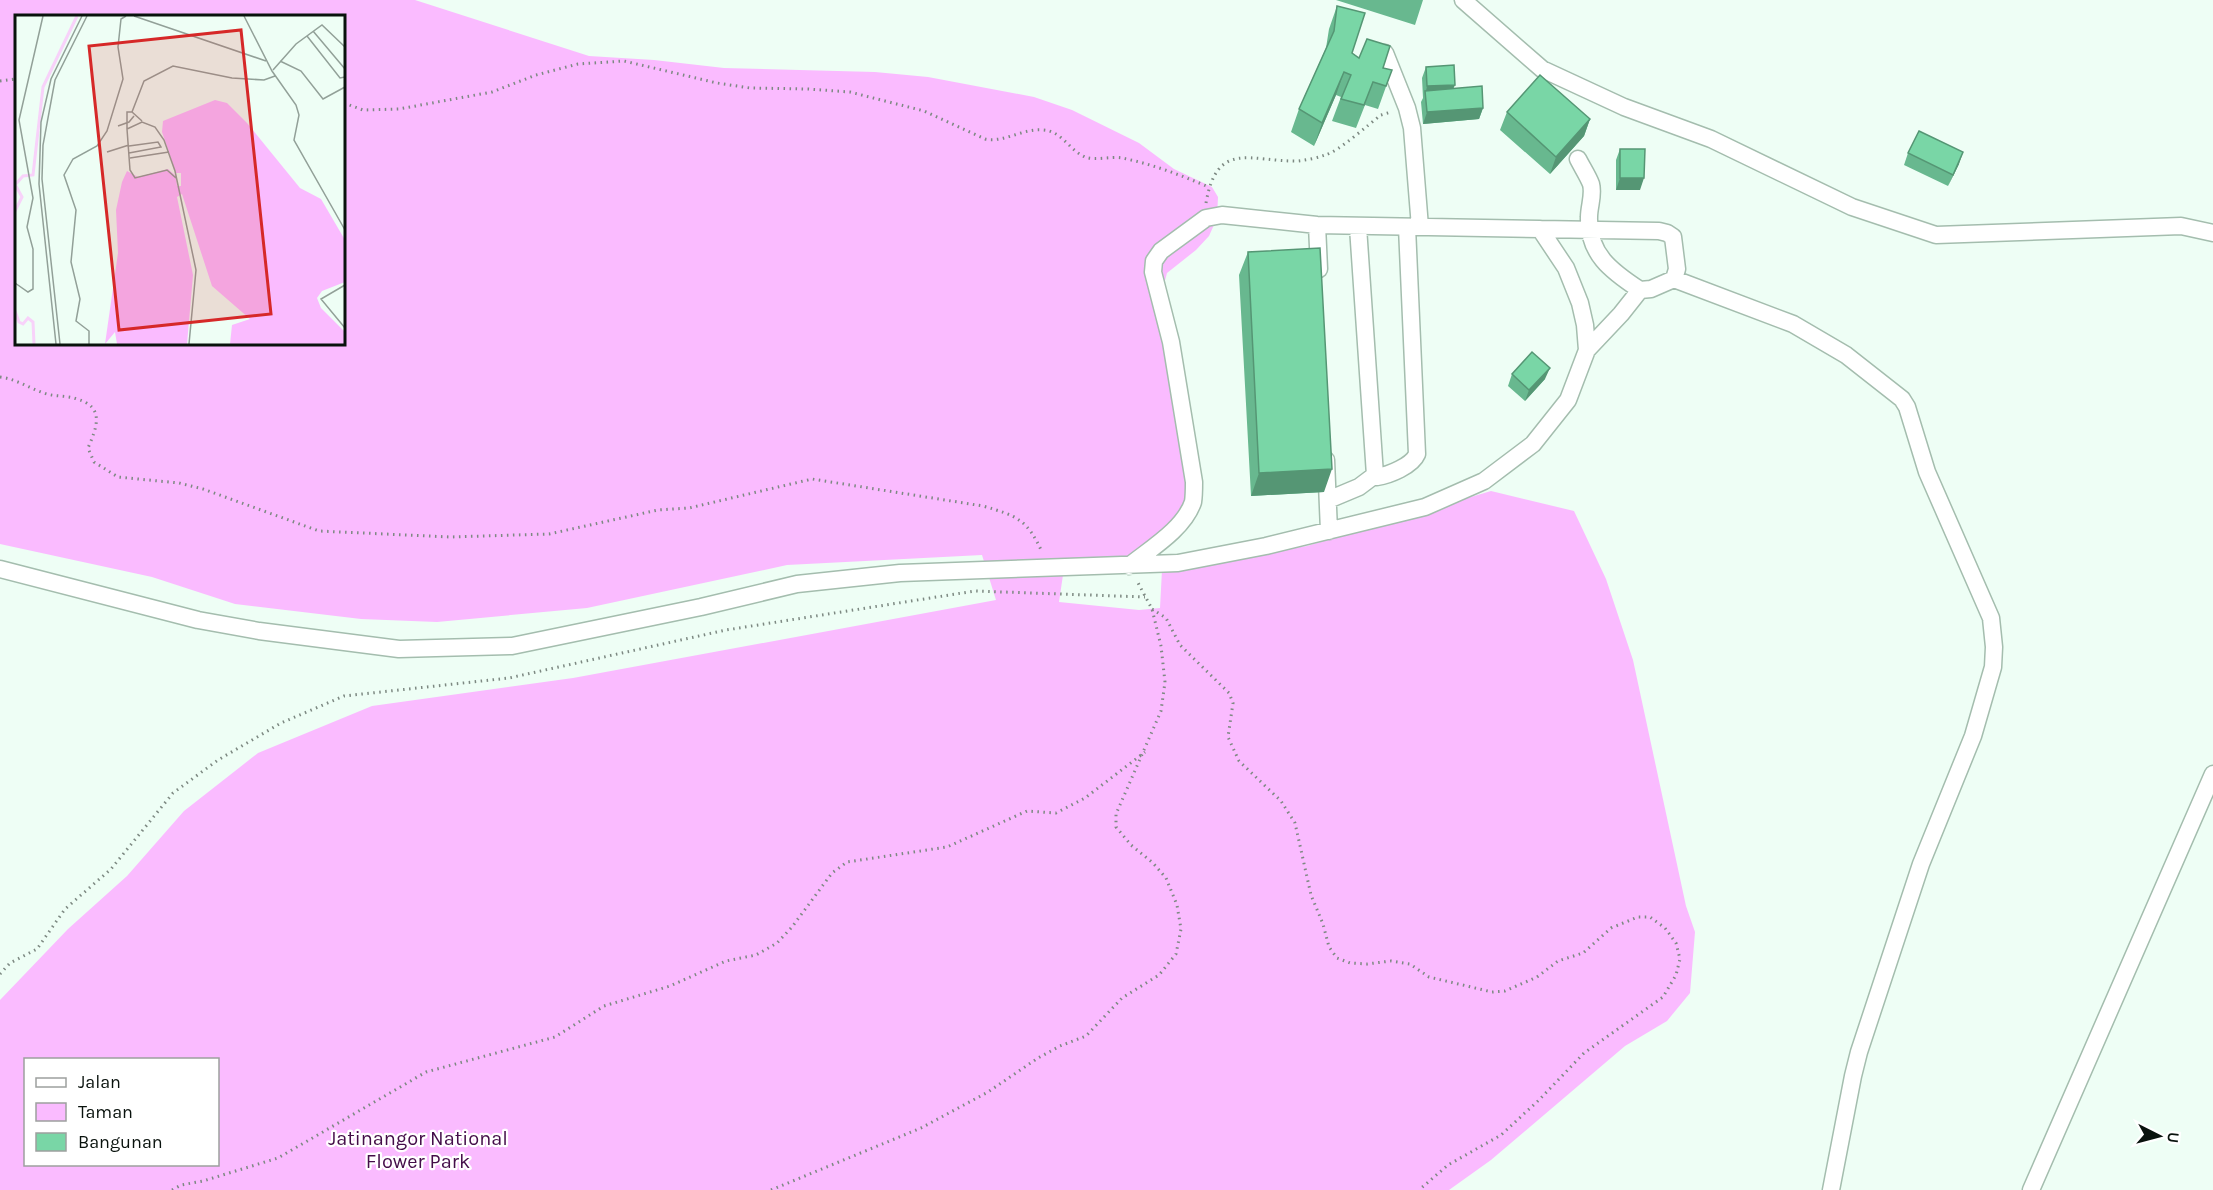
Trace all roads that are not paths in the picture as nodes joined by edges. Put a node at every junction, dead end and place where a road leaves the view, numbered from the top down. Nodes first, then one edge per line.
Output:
1 (1463, 0) edge
2 (1385, 53) edge
3 (1578, 159) dead end
4 (1317, 225) junction
5 (1358, 227) junction
6 (1414, 227) junction
7 (1540, 229) junction
8 (1590, 229) junction
9 (2213, 233) edge
10 (1674, 279) junction
11 (1320, 285) edge
12 (1640, 290) junction
13 (1587, 350) junction
14 (1326, 441) edge
15 (1375, 475) junction
16 (1328, 500) junction
17 (1329, 531) junction
18 (1129, 566) junction
19 (0, 569) edge
20 (2213, 774) edge
21 (1831, 1190) edge
22 (2031, 1190) edge

1 - 9 street
2 - 6 street
3 - 8 street
4 - 5 street
4 - 11 street
4 - 18 street
5 - 6 street
5 - 15 street
6 - 7 street
6 - 15 street
7 - 8 street
7 - 13 street
8 - 10 street
8 - 12 street
10 - 12 street
10 - 21 street
12 - 13 street
13 - 17 street
14 - 16 street
15 - 16 street
16 - 17 street
17 - 18 street
18 - 19 street
20 - 22 street

